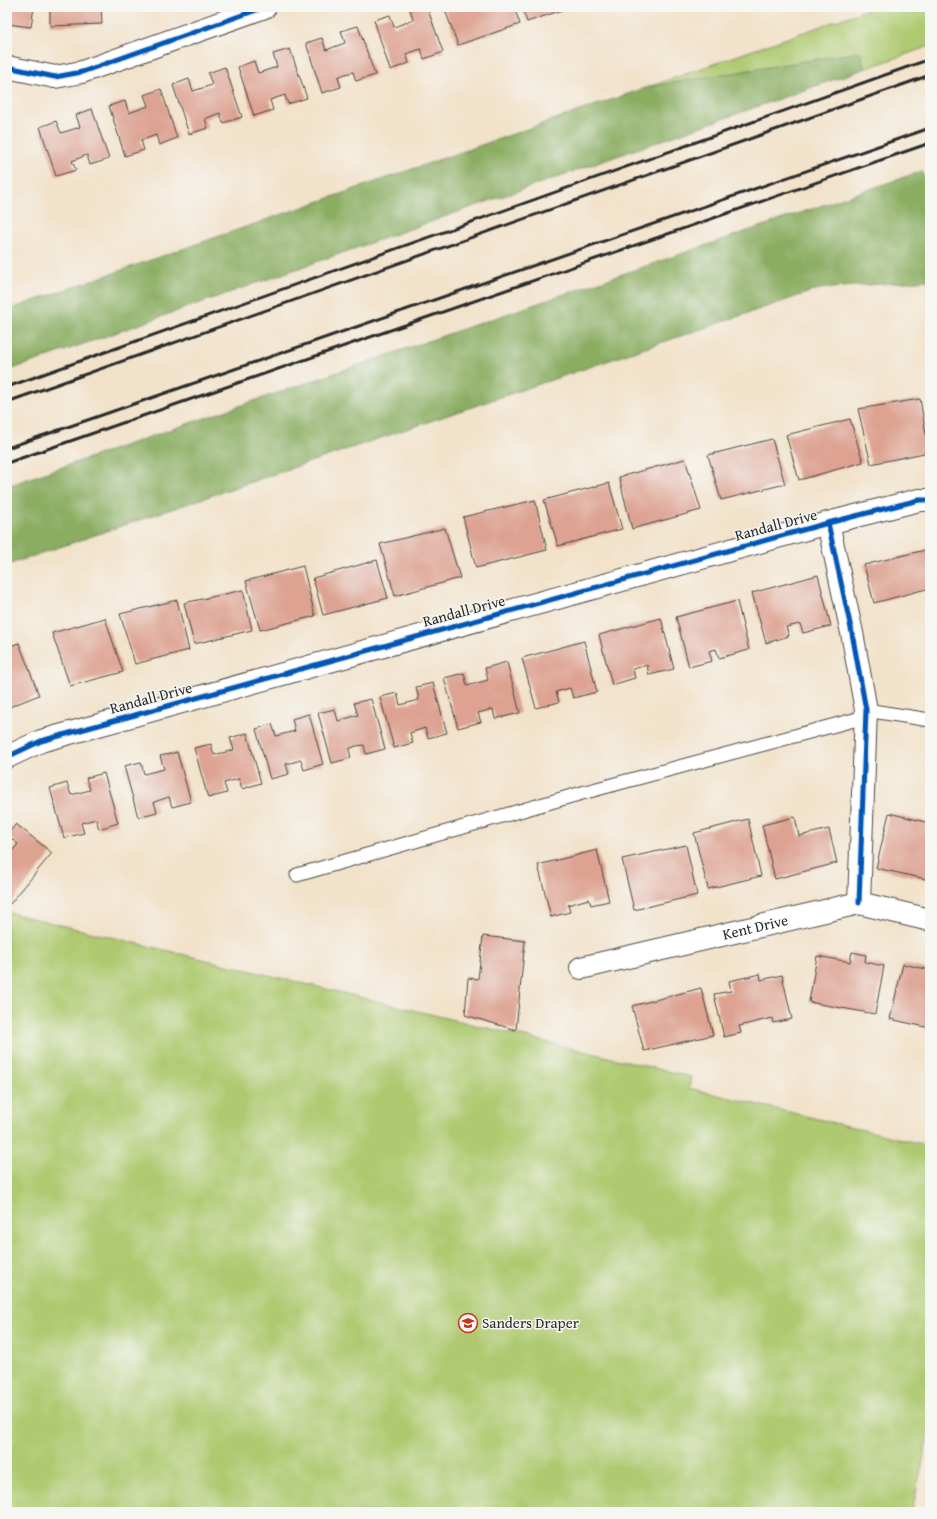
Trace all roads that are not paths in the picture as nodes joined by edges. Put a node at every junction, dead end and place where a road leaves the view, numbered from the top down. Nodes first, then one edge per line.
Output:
1 (253, 9) edge
2 (7, 67) edge
3 (930, 500) edge
4 (828, 523) junction
5 (866, 713) junction
6 (930, 720) edge
7 (7, 757) edge
8 (298, 875) dead end
9 (859, 903) junction
10 (930, 920) edge
11 (581, 968) dead end

1 - 2 street
3 - 4 street, Randall Drive
4 - 5 street
4 - 7 street, Randall Drive
5 - 6 lane
5 - 8 lane
5 - 9 street
9 - 10 street, Kent Drive
9 - 11 street, Kent Drive

